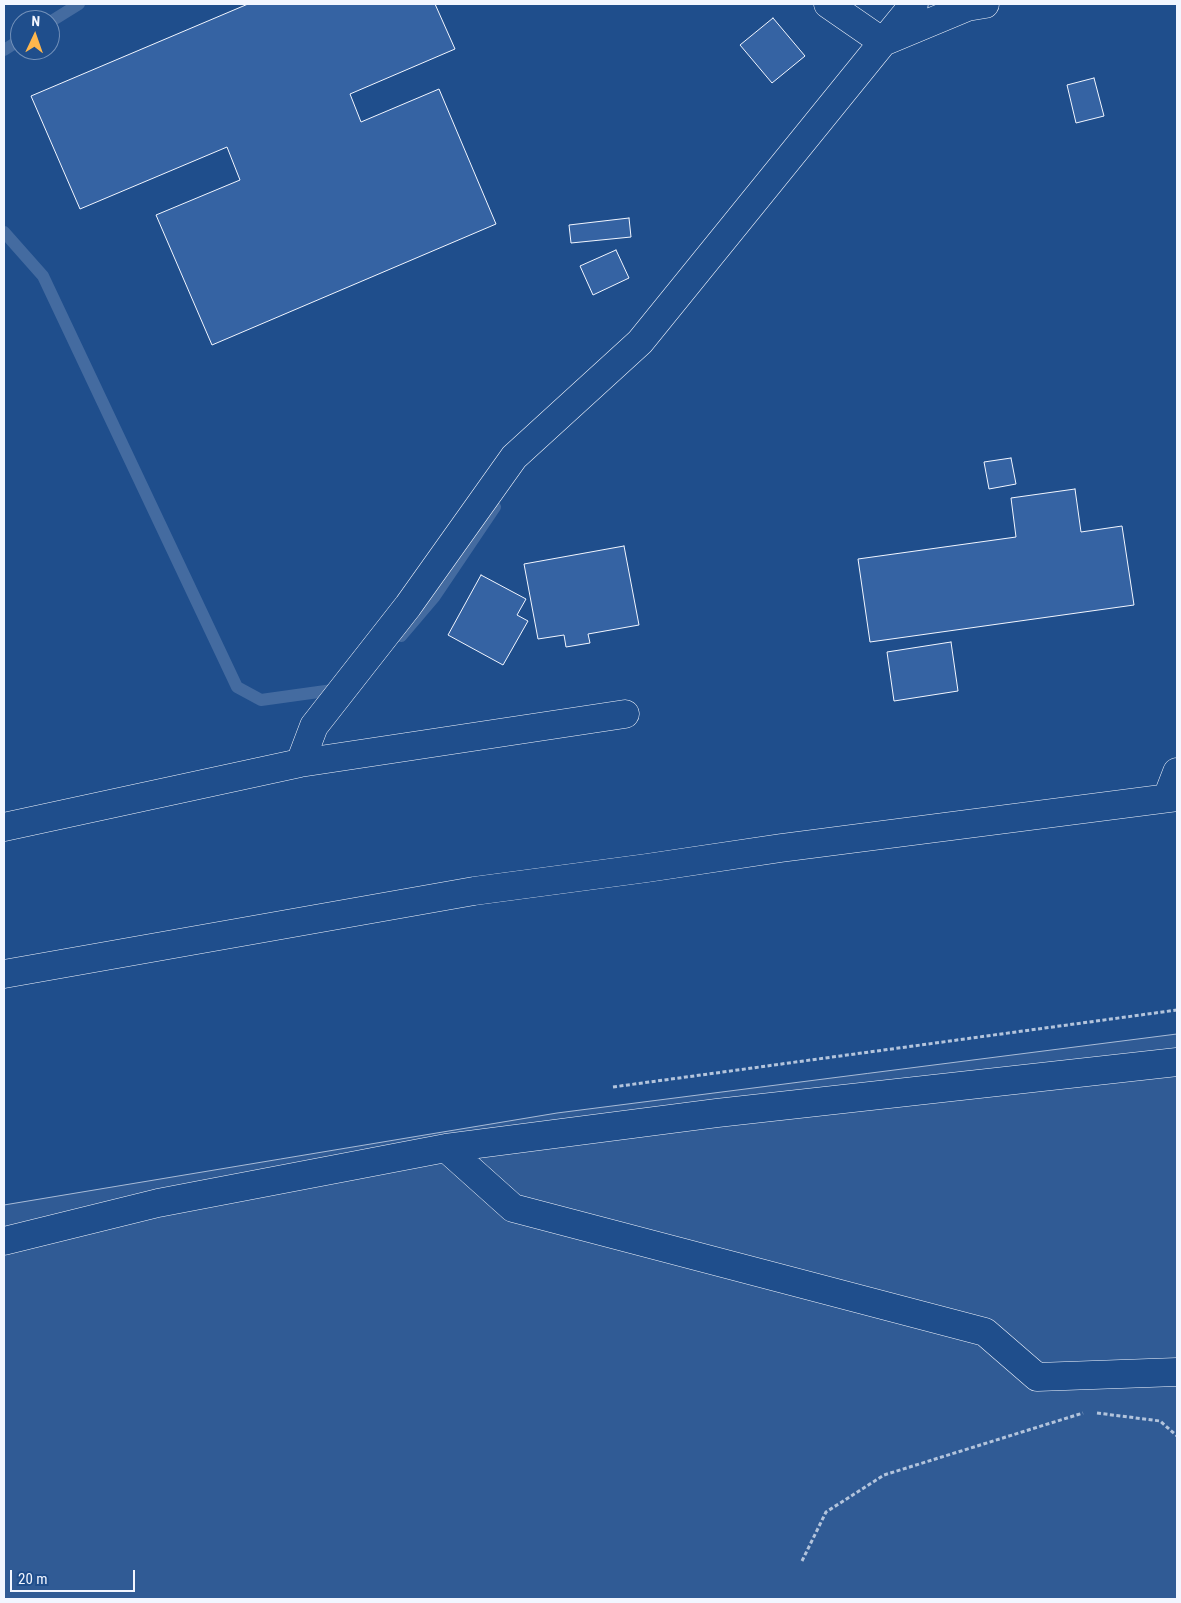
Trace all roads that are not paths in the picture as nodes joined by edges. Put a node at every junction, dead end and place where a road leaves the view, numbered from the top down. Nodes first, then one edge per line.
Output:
1 (828, 4) edge
2 (914, 4) edge
3 (986, 4) edge
4 (883, 42) junction
5 (625, 714) dead end
6 (300, 763) junction
7 (1177, 772) edge
8 (1172, 798) edge
9 (4, 828) edge
10 (4, 974) edge
11 (1177, 1062) edge
12 (446, 1148) junction
13 (4, 1241) edge
14 (1177, 1372) edge

1 - 4 street
2 - 4 street
3 - 4 street
4 - 6 street
5 - 6 street
6 - 9 street
7 - 8 street
8 - 10 street
11 - 12 street
12 - 13 street
12 - 14 street

